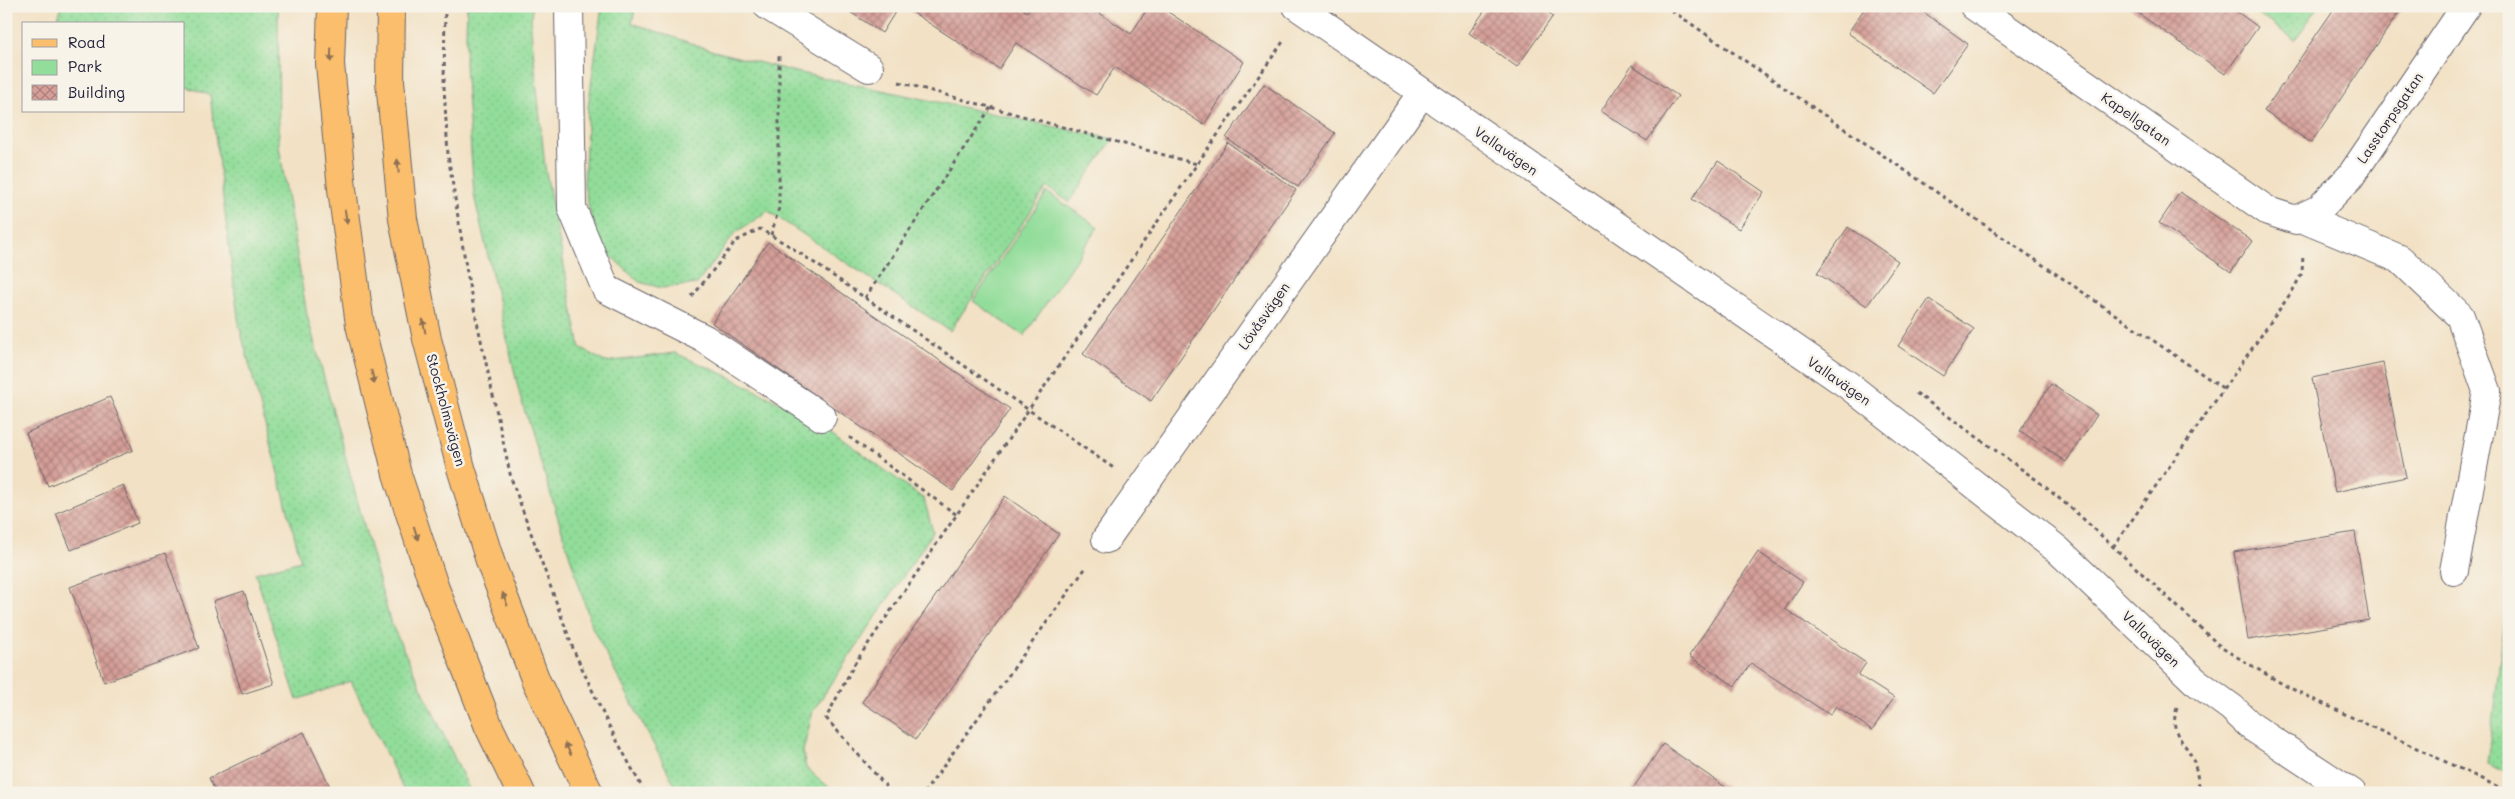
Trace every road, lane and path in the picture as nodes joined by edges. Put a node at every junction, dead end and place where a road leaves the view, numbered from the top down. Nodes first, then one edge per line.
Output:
1 (332, 6) edge
2 (391, 6) edge
3 (445, 6) edge
4 (570, 6) edge
5 (1665, 6) edge
6 (1974, 6) edge
7 (2466, 6) edge
8 (769, 7) edge
9 (1301, 9) edge
10 (869, 68) joint
11 (1422, 93) junction
12 (991, 107) junction
13 (1197, 164) junction
14 (2299, 219) junction
15 (771, 235) junction
16 (865, 298) junction
17 (672, 323) junction
18 (2224, 389) junction
19 (1028, 410) junction
20 (822, 418) joint
21 (1143, 488) junction
22 (957, 515) junction
23 (1106, 539) joint
24 (2113, 547) dead end
25 (2454, 571) dead end
26 (2344, 791) edge
27 (522, 793) edge
28 (589, 793) edge
29 (645, 793) edge
30 (892, 793) edge
31 (924, 793) edge

1 -> 27 main road
28 -> 2 main road, Stockholmsvägen
3 - 29 path
4 - 17 street
5 - 18 path
6 - 14 street, Kapellgatan
7 - 14 street, Lasstorpsgatan
8 - 10 street
8 - 15 path
9 - 11 street, Vallavägen
9 - 13 path
10 - 12 path
11 - 21 street, Lövåsvägen
11 - 26 street, Vallavägen
12 - 13 path
12 - 16 path
13 - 19 path
14 - 18 path
14 - 25 street, Kapellgatan
15 - 16 path
15 - 17 path
16 - 19 path
17 - 20 street
18 - 24 path
19 - 21 path
19 - 22 path
20 - 22 path
21 - 23 street, Lövåsvägen
22 - 30 path
23 - 31 path

